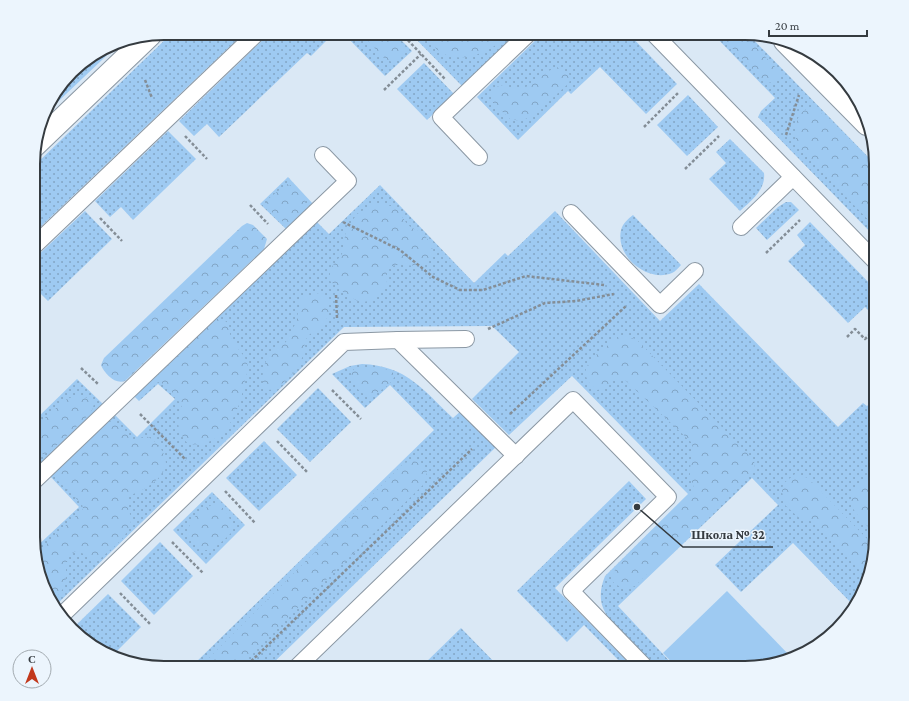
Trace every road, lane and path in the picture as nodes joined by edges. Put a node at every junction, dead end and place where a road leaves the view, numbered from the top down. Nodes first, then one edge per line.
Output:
1 (250, 40) edge
2 (408, 40) edge
3 (522, 40) edge
4 (660, 40) edge
5 (143, 42) edge
6 (794, 50) edge
7 (421, 54) junction
8 (809, 65) junction
9 (695, 76) junction
10 (384, 90) dead end
11 (463, 97) junction
12 (860, 117) edge
13 (737, 120) junction
14 (644, 126) dead end
15 (43, 137) edge
16 (323, 155) dead end
17 (479, 157) dead end
18 (778, 161) junction
19 (685, 169) dead end
20 (793, 177) junction
21 (82, 200) junction
22 (818, 203) junction
23 (318, 209) junction
24 (571, 213) dead end
25 (741, 227) dead end
26 (40, 240) edge
27 (122, 241) dead end
28 (766, 253) dead end
29 (869, 255) edge
30 (695, 271) dead end
31 (644, 289) junction
32 (869, 335) edge
33 (847, 337) dead end
34 (466, 339) joint
35 (398, 340) junction
36 (314, 371) junction
37 (361, 419) dead end
38 (260, 424) junction
39 (491, 431) junction
40 (158, 432) dead end
41 (516, 456) junction
42 (307, 472) dead end
43 (40, 475) edge
44 (206, 476) junction
45 (255, 523) dead end
46 (155, 524) junction
47 (203, 573) dead end
48 (103, 575) junction
49 (66, 611) edge
50 (150, 624) dead end
51 (251, 661) edge
52 (303, 661) edge
53 (639, 661) edge

1 - 21 lane
2 - 7 path
3 - 11 lane
4 - 9 lane
5 - 15 street
6 - 8 street
7 - 10 path
7 - 11 path
8 - 12 street
8 - 18 path
9 - 13 lane
9 - 14 path
11 - 17 lane
13 - 18 lane
13 - 19 path
16 - 23 lane
18 - 20 lane
20 - 22 lane
20 - 25 lane
21 - 26 lane
21 - 27 path
22 - 28 path
22 - 29 lane
23 - 31 path
23 - 43 lane
24 - 31 lane
30 - 31 lane
31 - 34 path
31 - 39 path
32 - 33 path
34 - 35 lane
35 - 36 lane
35 - 39 lane
36 - 37 path
36 - 38 lane
38 - 42 path
38 - 44 lane
39 - 41 lane
39 - 51 path
40 - 44 path
41 - 52 lane
41 - 53 lane
44 - 45 path
44 - 46 lane
46 - 47 path
46 - 48 lane
48 - 49 lane
48 - 50 path

